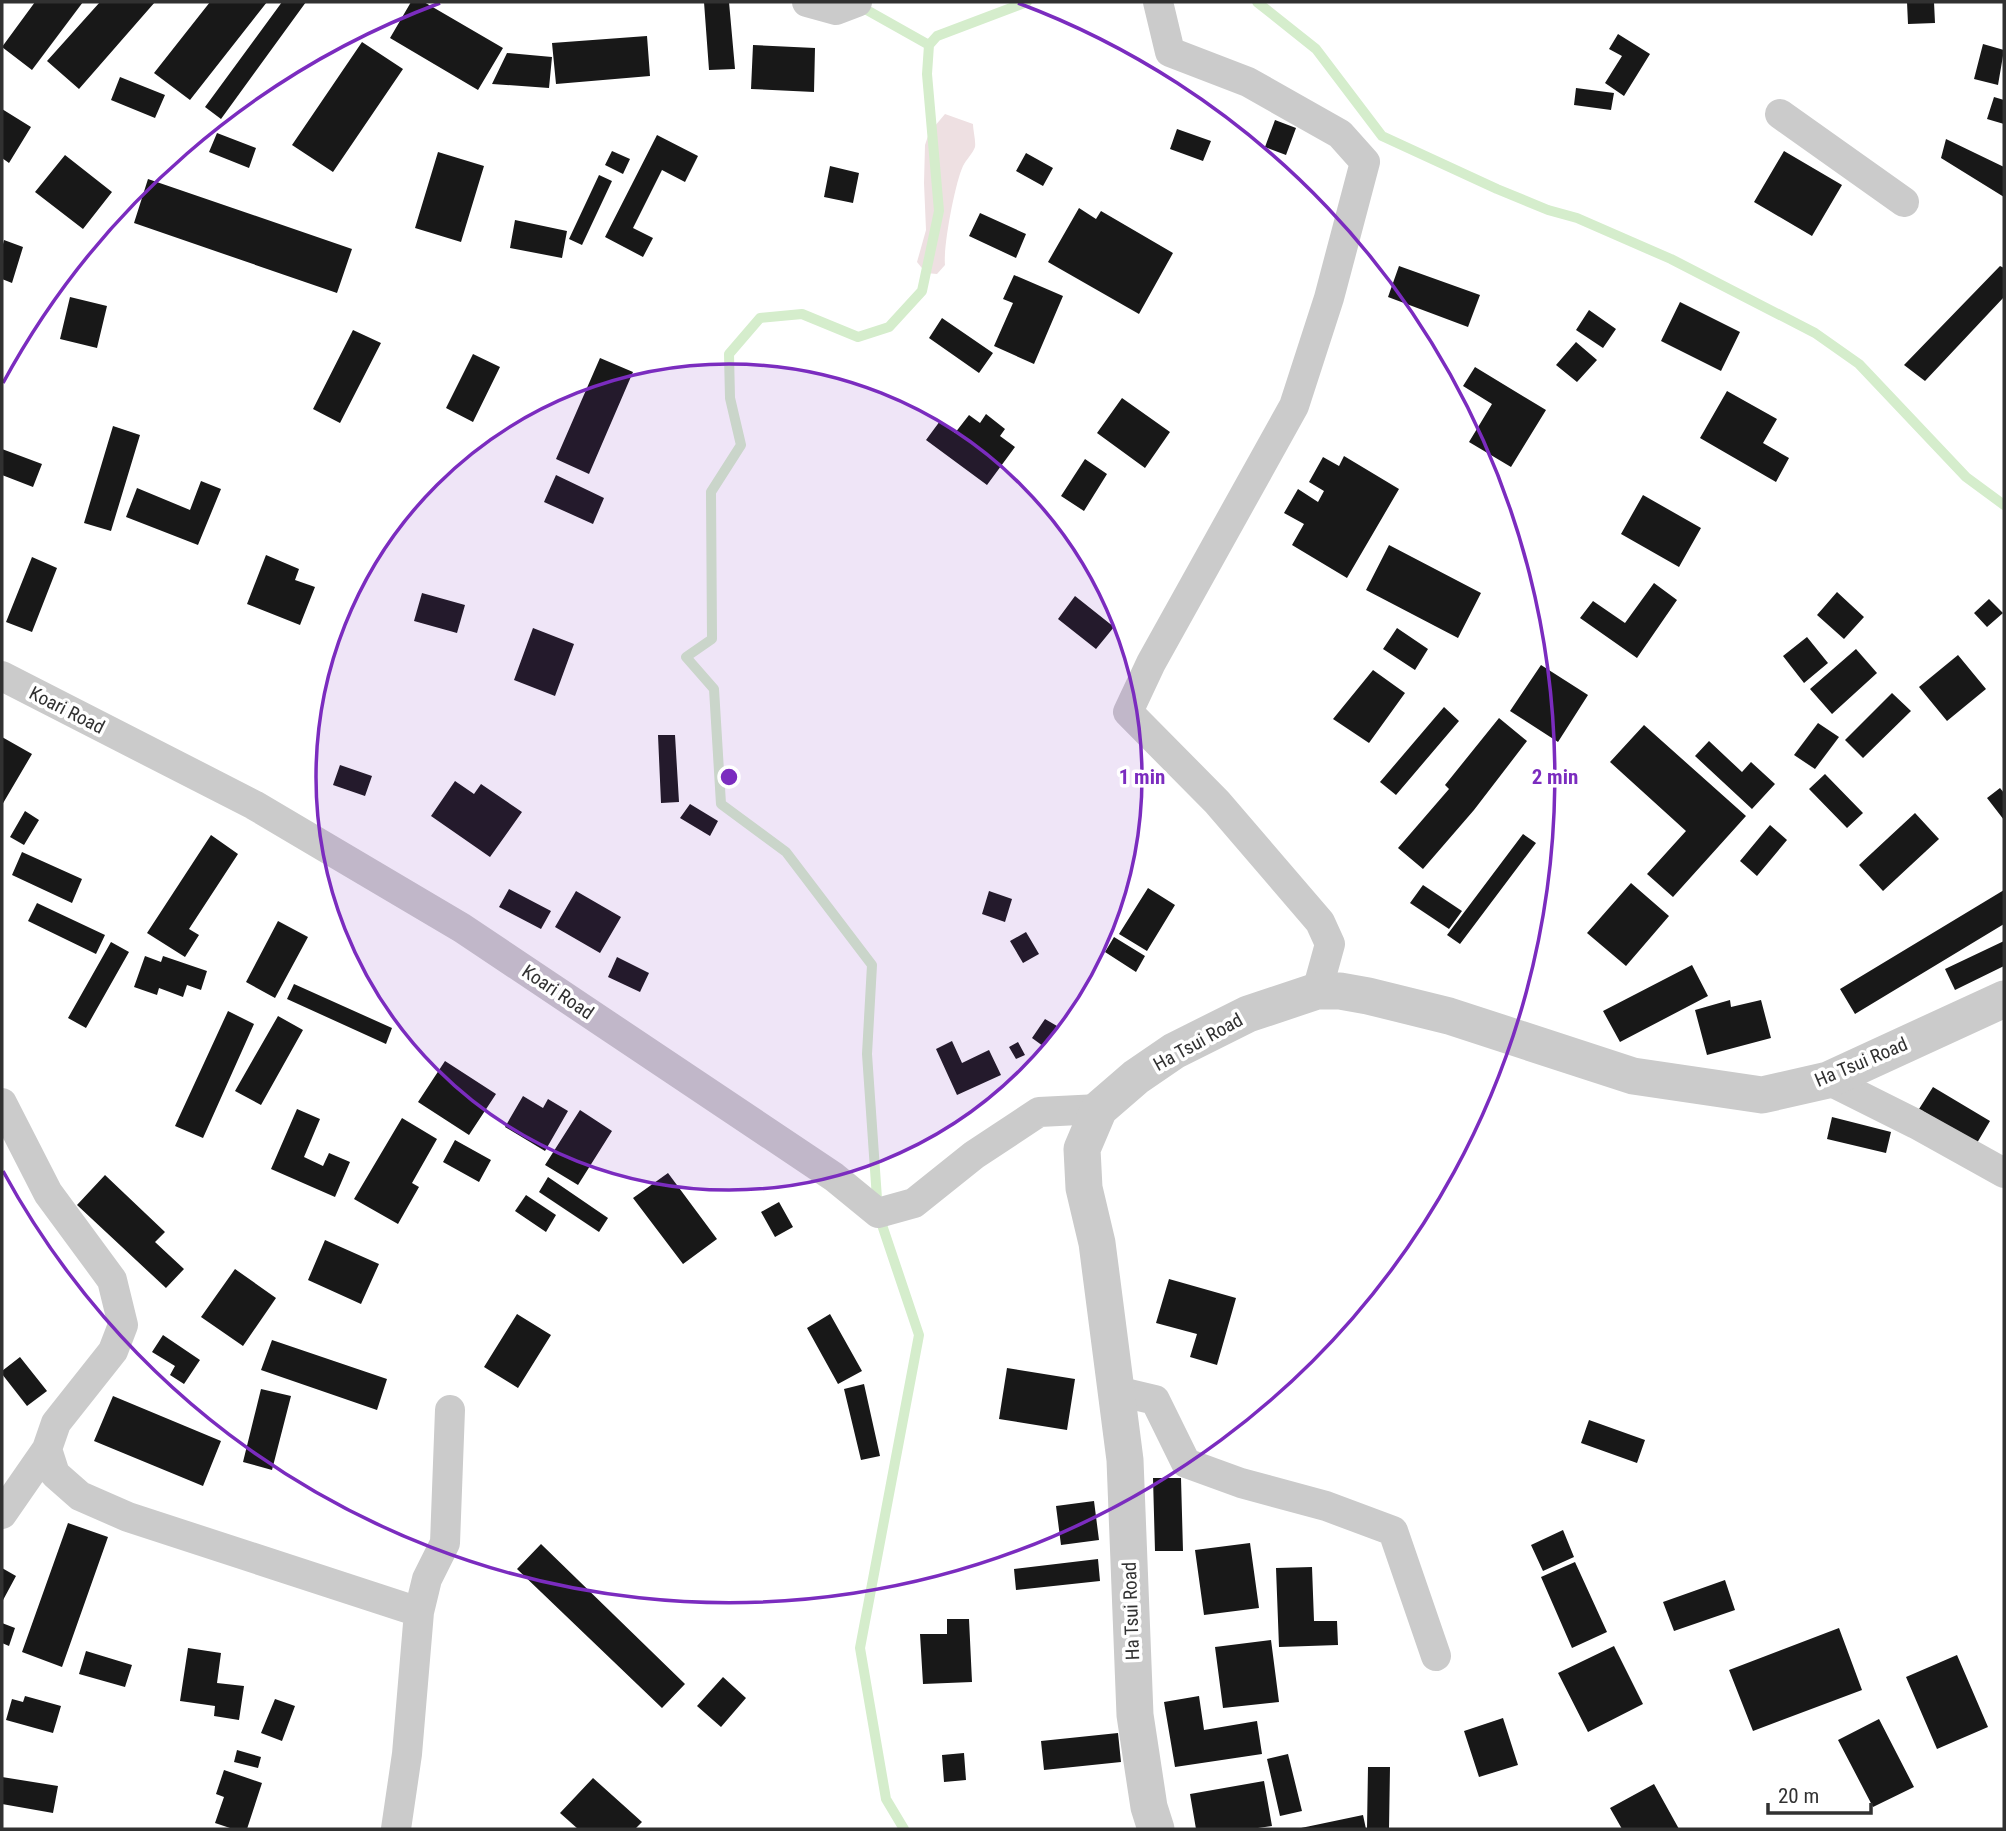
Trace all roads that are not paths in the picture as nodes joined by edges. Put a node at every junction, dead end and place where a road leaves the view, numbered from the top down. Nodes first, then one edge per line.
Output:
1 (807, 2) edge
2 (857, 2) edge
3 (1158, 2) edge
4 (1780, 114) dead end
5 (1904, 202) dead end
6 (2, 676) edge
7 (1317, 991) junction
8 (2004, 999) edge
9 (1828, 1080) junction
10 (2, 1103) edge
11 (1099, 1109) junction
12 (2004, 1173) edge
13 (1116, 1391) junction
14 (450, 1410) dead end
15 (47, 1449) junction
16 (2, 1514) edge
17 (419, 1612) junction
18 (1436, 1656) dead end
19 (396, 1829) edge
20 (1156, 1829) edge

1 - 2 street
3 - 7 street
4 - 5 street
6 - 11 street, Koari Road
7 - 9 street, Ha Tsui Road
7 - 11 street, Ha Tsui Road
8 - 9 street, Ha Tsui Road
9 - 12 street
10 - 15 street
11 - 13 street, Ha Tsui Road
13 - 18 street
13 - 20 street, Ha Tsui Road
14 - 17 street
15 - 16 street
15 - 17 street
17 - 19 street

